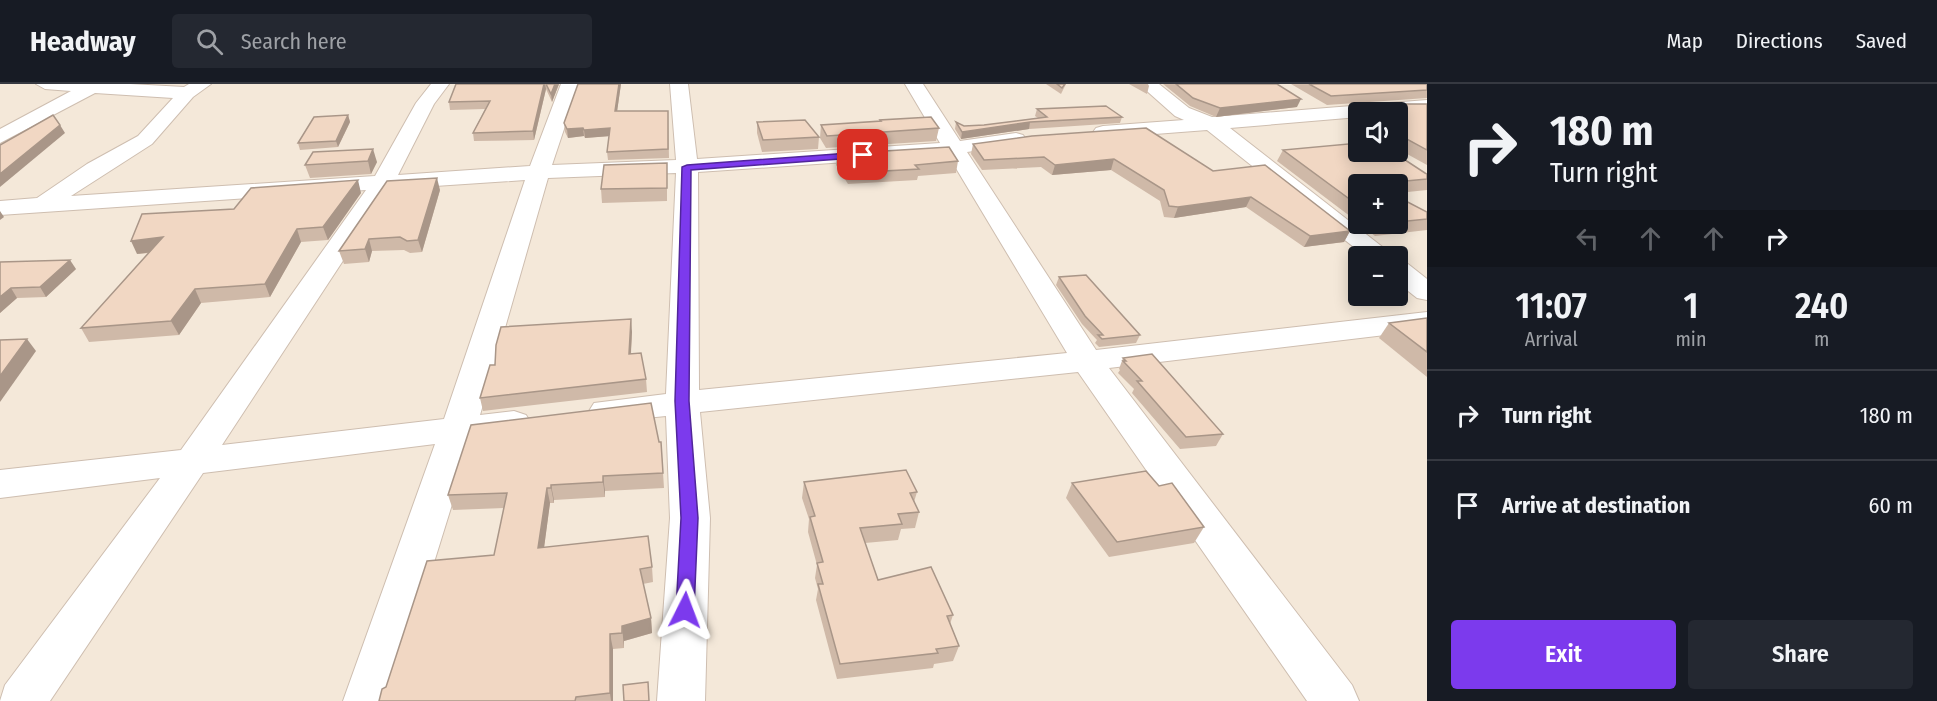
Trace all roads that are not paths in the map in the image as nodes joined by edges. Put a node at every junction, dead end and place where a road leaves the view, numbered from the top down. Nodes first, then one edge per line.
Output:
1 (45, 84) edge
2 (440, 84) edge
3 (570, 84) edge
4 (679, 84) edge
5 (914, 84) edge
6 (1148, 84) edge
7 (92, 87) junction
8 (194, 88) edge
9 (1396, 89) edge
10 (1293, 96) edge
11 (1427, 106) edge
12 (1323, 113) junction
13 (1214, 125) junction
14 (1348, 129) edge
15 (2, 133) edge
16 (1087, 133) edge
17 (1041, 136) edge
18 (955, 148) junction
19 (687, 167) junction
20 (539, 172) junction
21 (383, 182) junction
22 (43, 205) junction
23 (0, 208) edge
24 (1368, 246) edge
25 (1408, 278) edge
26 (1427, 292) edge
27 (1427, 321) edge
28 (1087, 361) junction
29 (682, 401) junction
30 (576, 415) edge
31 (541, 419) edge
32 (458, 430) junction
33 (194, 460) junction
34 (0, 484) edge
35 (22, 701) edge
36 (366, 701) edge
37 (681, 701) edge
38 (1335, 701) edge

1 - 7 street
2 - 21 street
3 - 20 street
4 - 19 street
5 - 18 street
6 - 13 street
7 - 8 street
7 - 15 street
8 - 22 street
9 - 11 street
10 - 12 street
11 - 12 street
12 - 13 street
12 - 14 street
13 - 16 street
13 - 24 street
17 - 18 street
18 - 19 street
18 - 28 street
19 - 20 street
19 - 29 street
20 - 21 street
20 - 32 street
21 - 22 street
21 - 33 street
22 - 23 street
25 - 26 street
27 - 28 street
28 - 29 street
28 - 38 street
29 - 30 street
29 - 37 street
31 - 32 street
32 - 33 street
32 - 36 street
33 - 34 street
33 - 35 street

